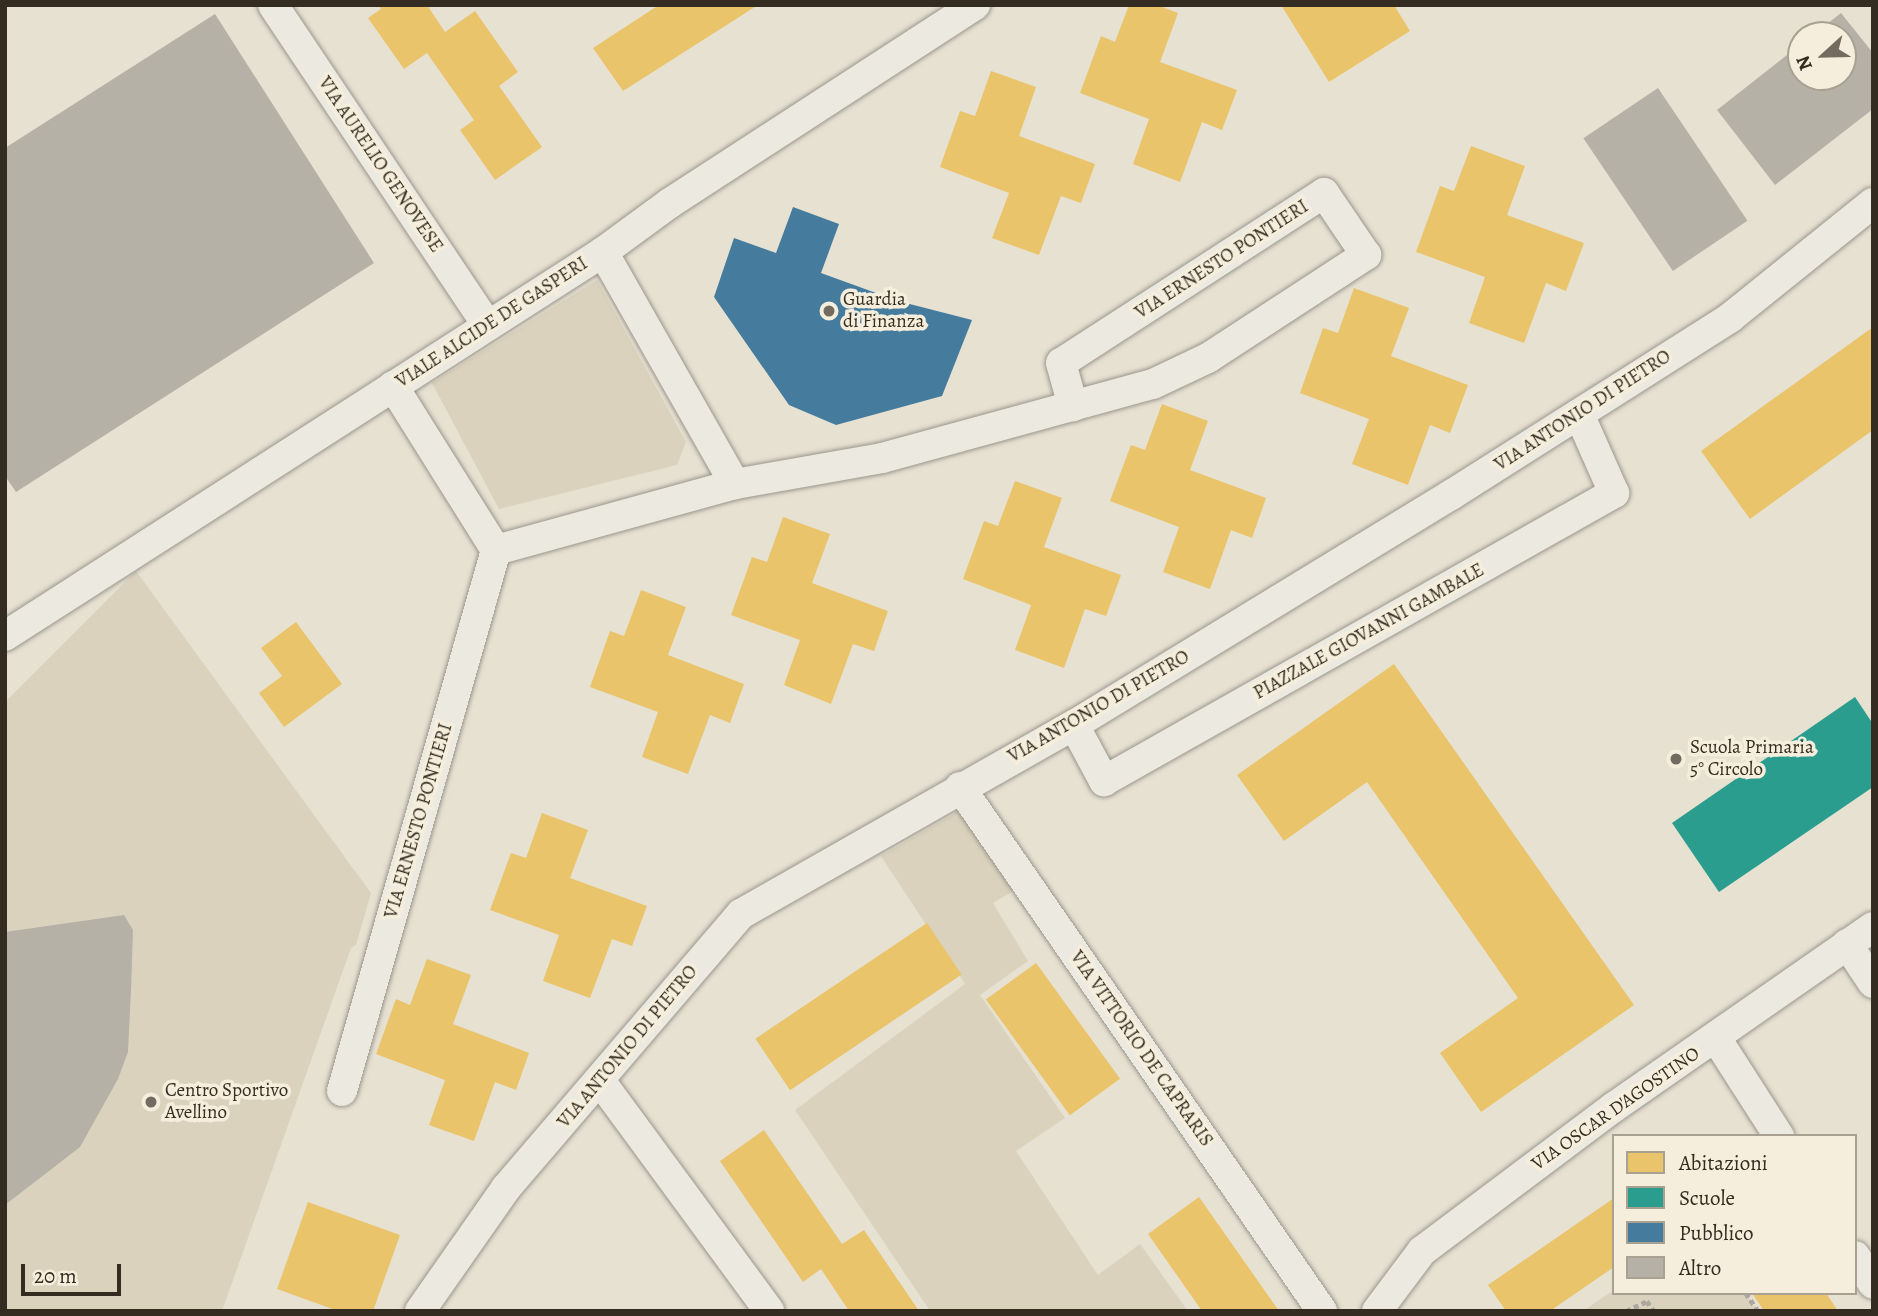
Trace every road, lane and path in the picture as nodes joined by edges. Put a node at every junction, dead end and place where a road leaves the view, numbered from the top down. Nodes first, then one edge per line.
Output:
1 (273, 5) edge
2 (975, 5) edge
3 (1873, 203) edge
4 (603, 251) junction
5 (487, 325) junction
6 (393, 386) junction
7 (1073, 406) junction
8 (1579, 414) junction
9 (735, 484) junction
10 (496, 550) junction
11 (5, 636) edge
12 (1074, 725) junction
13 (960, 788) junction
14 (1873, 927) edge
15 (1847, 944) junction
16 (1873, 983) edge
17 (1716, 1038) junction
18 (601, 1082) junction
19 (342, 1091) dead end
20 (1778, 1134) edge
21 (1857, 1259) edge
22 (1873, 1284) edge
23 (1646, 1295) edge
24 (1747, 1295) edge
25 (1647, 1301) junction
26 (420, 1311) edge
27 (769, 1311) edge
28 (1322, 1311) edge
29 (1377, 1311) edge
30 (1626, 1311) edge
31 (1654, 1311) edge
32 (1758, 1311) edge

1 - 5 street, VIA AURELIO GENOVESE
2 - 4 street, VIALE ALCIDE DE GASPERI
3 - 8 street, VIA ANTONIO DI PIETRO
4 - 5 street, VIALE ALCIDE DE GASPERI
4 - 9 street
5 - 6 street, VIALE ALCIDE DE GASPERI
6 - 10 street
6 - 11 street, VIALE ALCIDE DE GASPERI
7 - 7 street, VIA ERNESTO PONTIERI
7 - 9 street, VIA ERNESTO PONTIERI
8 - 12 street, VIA ANTONIO DI PIETRO
8 - 12 street, PIAZZALE GIOVANNI GAMBALE
9 - 10 street, VIA ERNESTO PONTIERI
10 - 19 street, VIA ERNESTO PONTIERI
12 - 13 street, VIA ANTONIO DI PIETRO
13 - 18 street, VIA ANTONIO DI PIETRO
13 - 28 street, VIA VITTORIO DE CAPRARIS
14 - 15 street, VIA OSCAR D'AGOSTINO
15 - 16 street
15 - 17 street, VIA OSCAR D'AGOSTINO
17 - 20 street
17 - 29 street, VIA OSCAR D'AGOSTINO
18 - 26 street, VIA ANTONIO DI PIETRO
18 - 27 street
21 - 22 street
23 - 25 path
24 - 32 path
25 - 30 path
25 - 31 path

